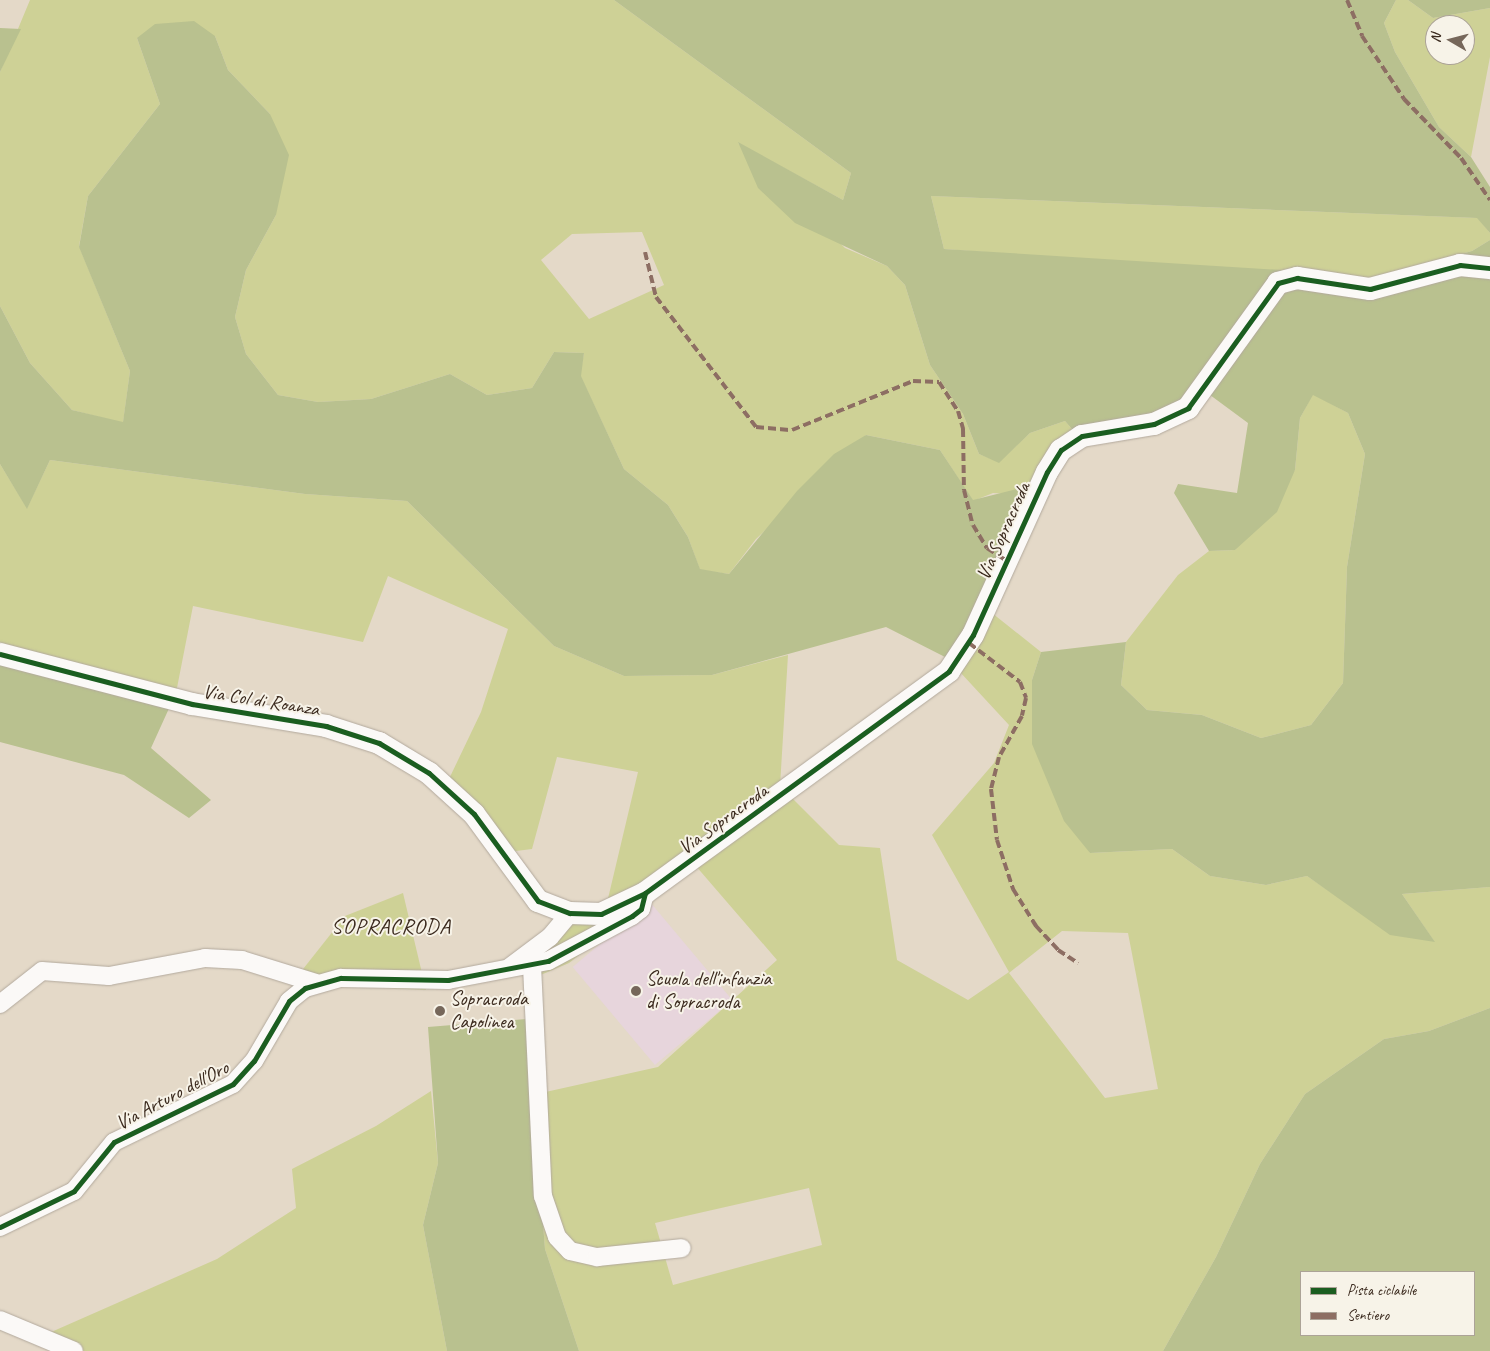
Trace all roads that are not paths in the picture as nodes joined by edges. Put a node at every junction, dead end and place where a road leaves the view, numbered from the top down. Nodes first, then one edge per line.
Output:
1 (1490, 268) edge
2 (0, 654) edge
3 (646, 894) junction
4 (570, 912) junction
5 (532, 966) junction
6 (502, 973) junction
7 (316, 983) junction
8 (0, 1004) edge
9 (0, 1227) edge
10 (682, 1248) dead end
11 (0, 1320) edge
12 (74, 1351) edge

1 - 3 street, Via Sopracroda
2 - 4 street, Via Col di Roanza
3 - 4 street, Via Sopracroda
3 - 5 street, Via Arturo dell'Oro
4 - 6 street, Via Arturo dell'Oro
5 - 6 street, Via Arturo dell'Oro
5 - 10 street
6 - 7 street, Via Arturo dell'Oro
7 - 8 street, Via Arturo dell'Oro
7 - 9 street, Via Arturo dell'Oro
11 - 12 street

